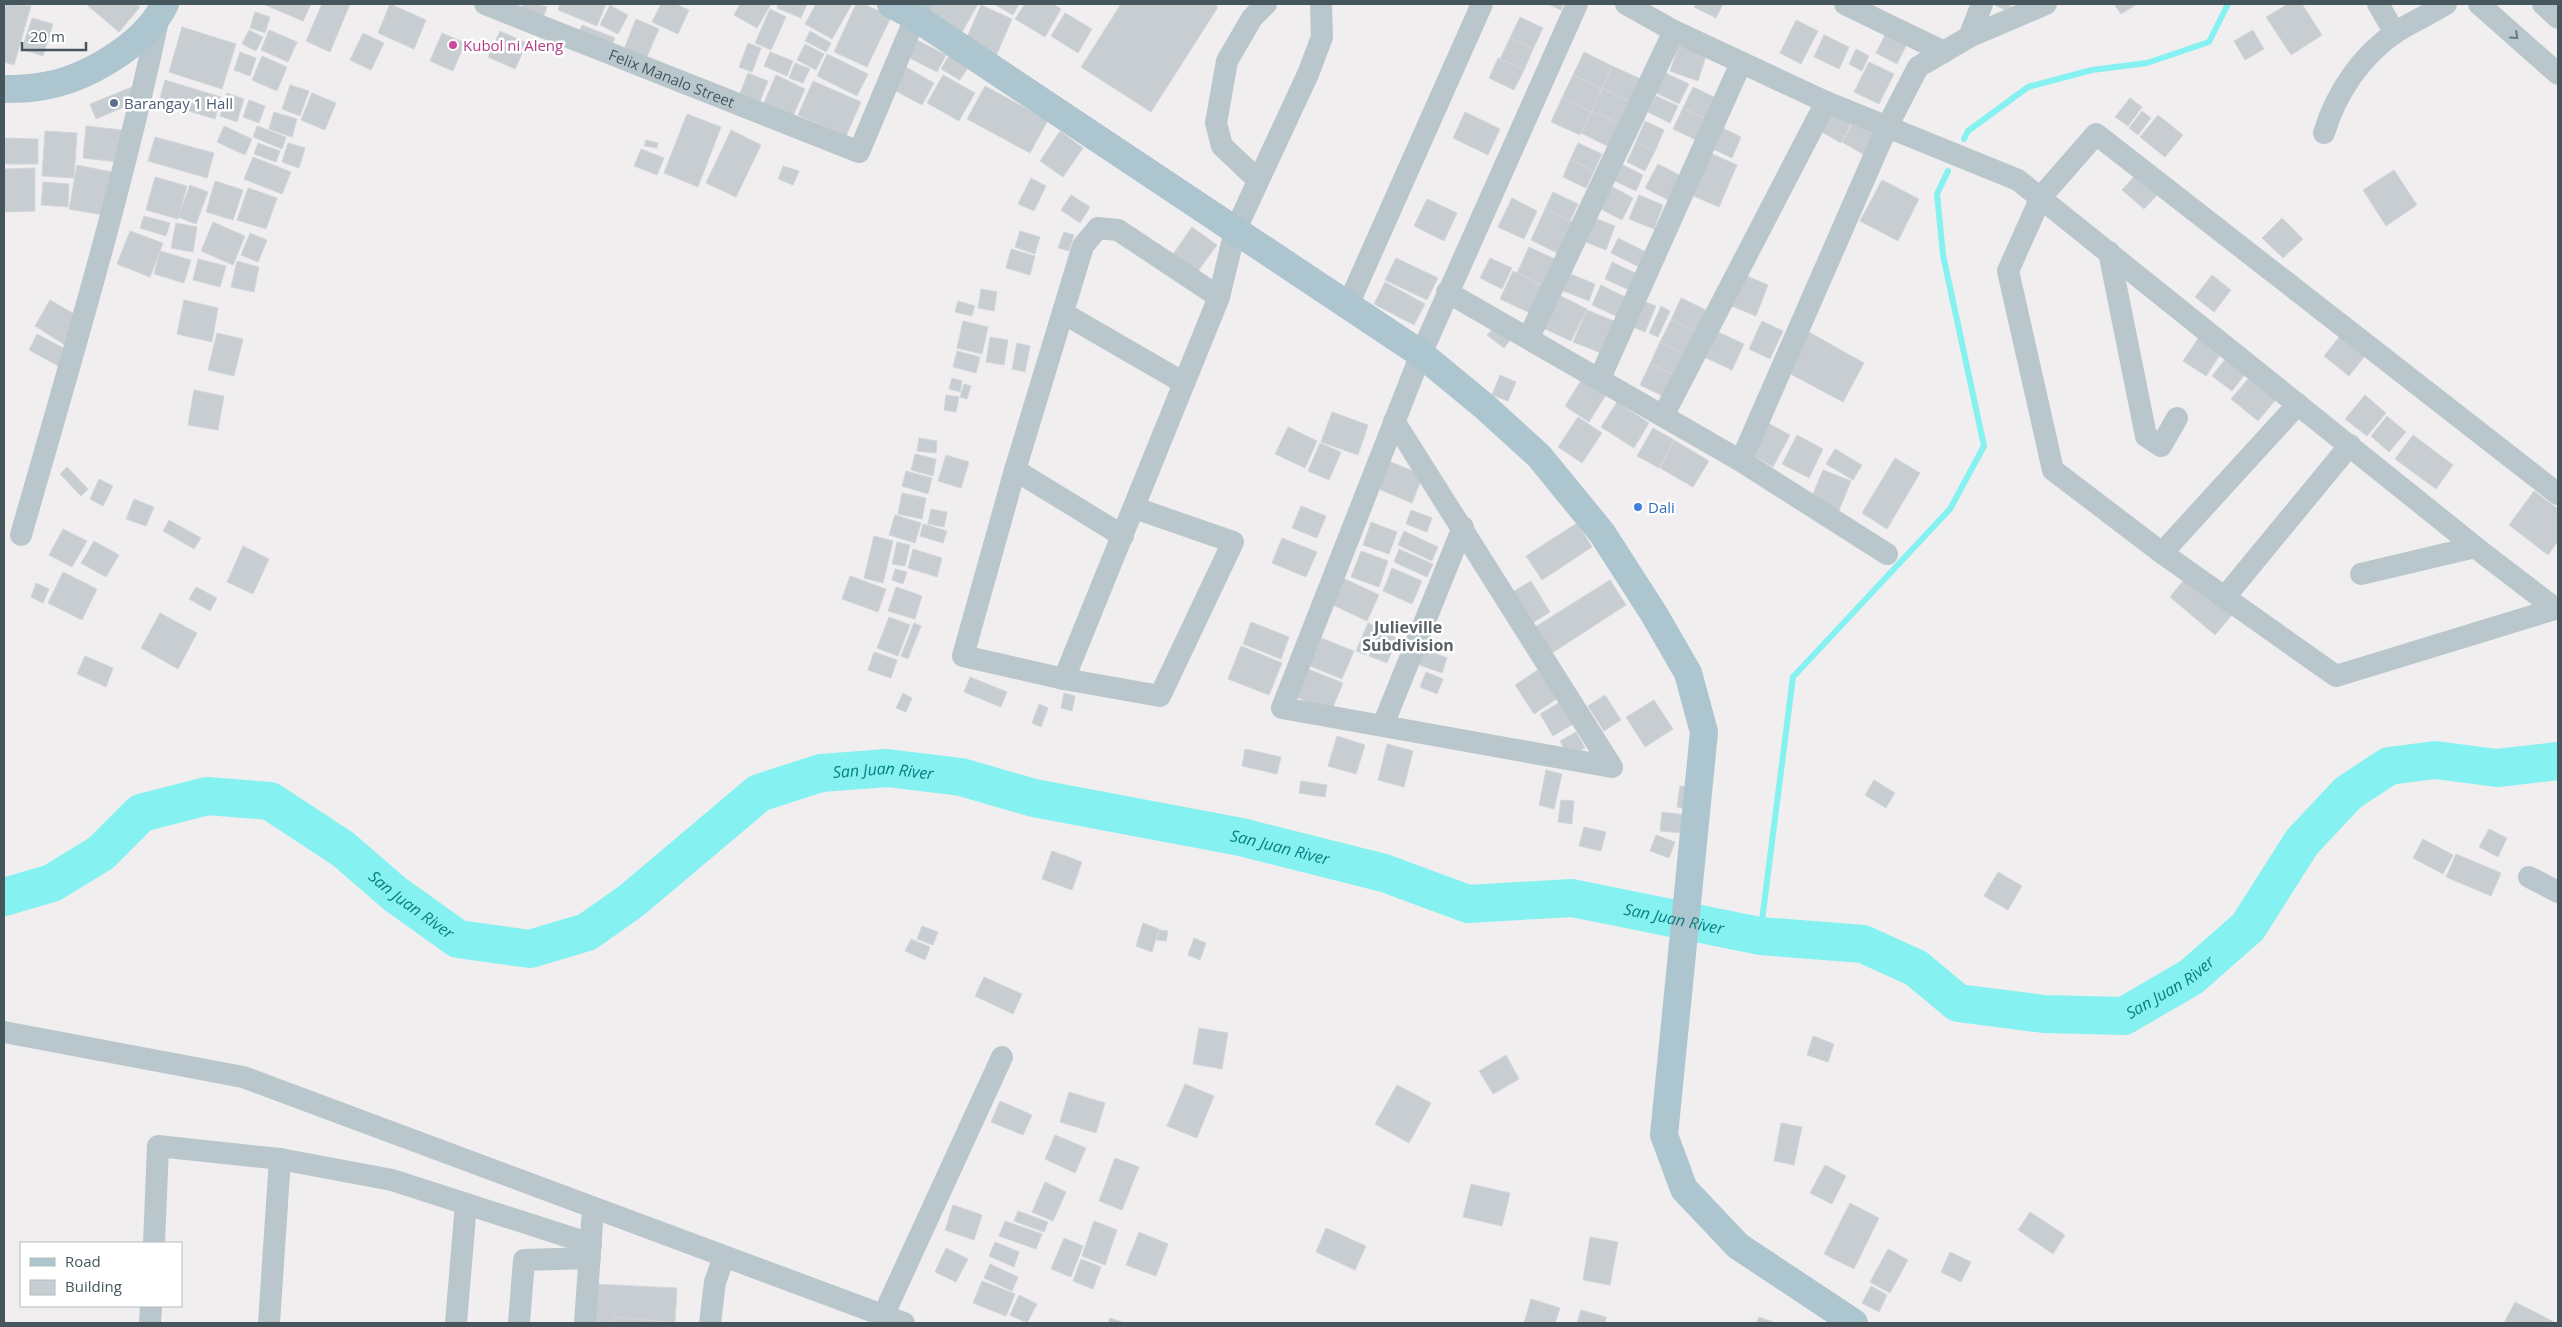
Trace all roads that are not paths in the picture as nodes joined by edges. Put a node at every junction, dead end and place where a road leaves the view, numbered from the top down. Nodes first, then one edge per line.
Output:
1 (485, 4) edge
2 (891, 4) edge
3 (1266, 4) edge
4 (1321, 4) edge
5 (1482, 4) edge
6 (1577, 4) edge
7 (1626, 4) edge
8 (1845, 4) edge
9 (1982, 4) edge
10 (2046, 4) edge
11 (2378, 4) edge
12 (2446, 4) edge
13 (2479, 4) edge
14 (2544, 4) edge
15 (1869, 8) edge
16 (162, 10) edge
17 (918, 10) edge
18 (2558, 18) edge
19 (1674, 31) junction
20 (2395, 33) junction
21 (1969, 37) junction
22 (1944, 52) junction
23 (1741, 63) junction
24 (2558, 74) edge
25 (4, 89) edge
26 (1826, 102) junction
27 (1887, 127) junction
28 (2324, 133) dead end
29 (1258, 180) junction
30 (2041, 197) junction
31 (1235, 231) junction
32 (2109, 252) junction
33 (1447, 292) junction
34 (1219, 298) junction
35 (1348, 305) junction
36 (1063, 313) junction
37 (1529, 338) junction
38 (1420, 354) junction
39 (1600, 378) junction
40 (1184, 383) junction
41 (2298, 404) junction
42 (1663, 416) junction
43 (2177, 418) dead end
44 (1394, 422) junction
45 (2350, 445) junction
46 (1741, 461) junction
47 (1015, 470) junction
48 (2558, 494) edge
49 (1135, 508) junction
50 (1463, 528) junction
51 (21, 536) dead end
52 (1123, 536) junction
53 (2475, 547) junction
54 (2162, 552) junction
55 (1886, 554) dead end
56 (2360, 574) dead end
57 (2224, 598) junction
58 (2557, 608) edge
59 (1064, 679) junction
60 (1383, 724) junction
61 (2529, 877) dead end
62 (2558, 892) edge
63 (4, 1032) edge
64 (1002, 1057) dead end
65 (280, 1159) junction
66 (466, 1204) junction
67 (593, 1209) junction
68 (154, 1242) edge
69 (591, 1250) junction
70 (724, 1257) junction
71 (151, 1307) edge
72 (894, 1319) edge
73 (150, 1323) edge
74 (269, 1323) edge
75 (456, 1323) edge
76 (519, 1323) edge
77 (586, 1323) edge
78 (710, 1323) edge
79 (1854, 1323) edge

1 - 17 street, Felix Manalo Street
2 - 17 main road
3 - 29 street
4 - 29 street
5 - 35 street
6 - 33 street
7 - 19 street
8 - 15 street
9 - 21 street
10 - 21 street
11 - 20 street
12 - 20 street
13 -> 24 street
14 - 18 street
15 - 22 street
16 - 25 main road
16 - 51 street
17 - 31 main road
19 - 23 street
19 - 37 street
20 - 28 street
21 - 22 street
22 - 27 street
23 - 26 street
23 - 39 street
26 - 27 street
26 - 42 street
27 - 30 street
27 - 46 street
29 - 31 street
30 - 32 street
30 - 48 street
30 - 54 street
31 - 34 street
31 - 35 main road
32 - 41 street
32 - 43 street
33 - 37 street
33 - 38 street
34 - 36 street
34 - 40 street
35 - 38 main road
36 - 40 street
36 - 47 street
37 - 39 street
38 - 44 street
38 - 79 main road
39 - 42 street
40 - 49 street
41 - 45 street
41 - 54 street
42 - 46 street
44 - 50 street
44 - 60 street
45 - 53 street
45 - 57 street
46 - 55 street
47 - 52 street
47 - 59 street
49 - 52 street
49 - 59 street
50 - 60 street
50 - 60 street
52 - 59 street
53 - 56 street
53 - 58 street
54 - 57 street
57 - 58 street
61 - 62 street
63 - 67 street
64 - 72 street
65 - 66 street
65 - 68 street
65 - 74 street
66 - 69 street
66 - 75 street
67 - 69 street
67 - 70 street
69 - 76 street
69 - 77 street
70 - 72 street
70 - 78 street
71 - 73 street

